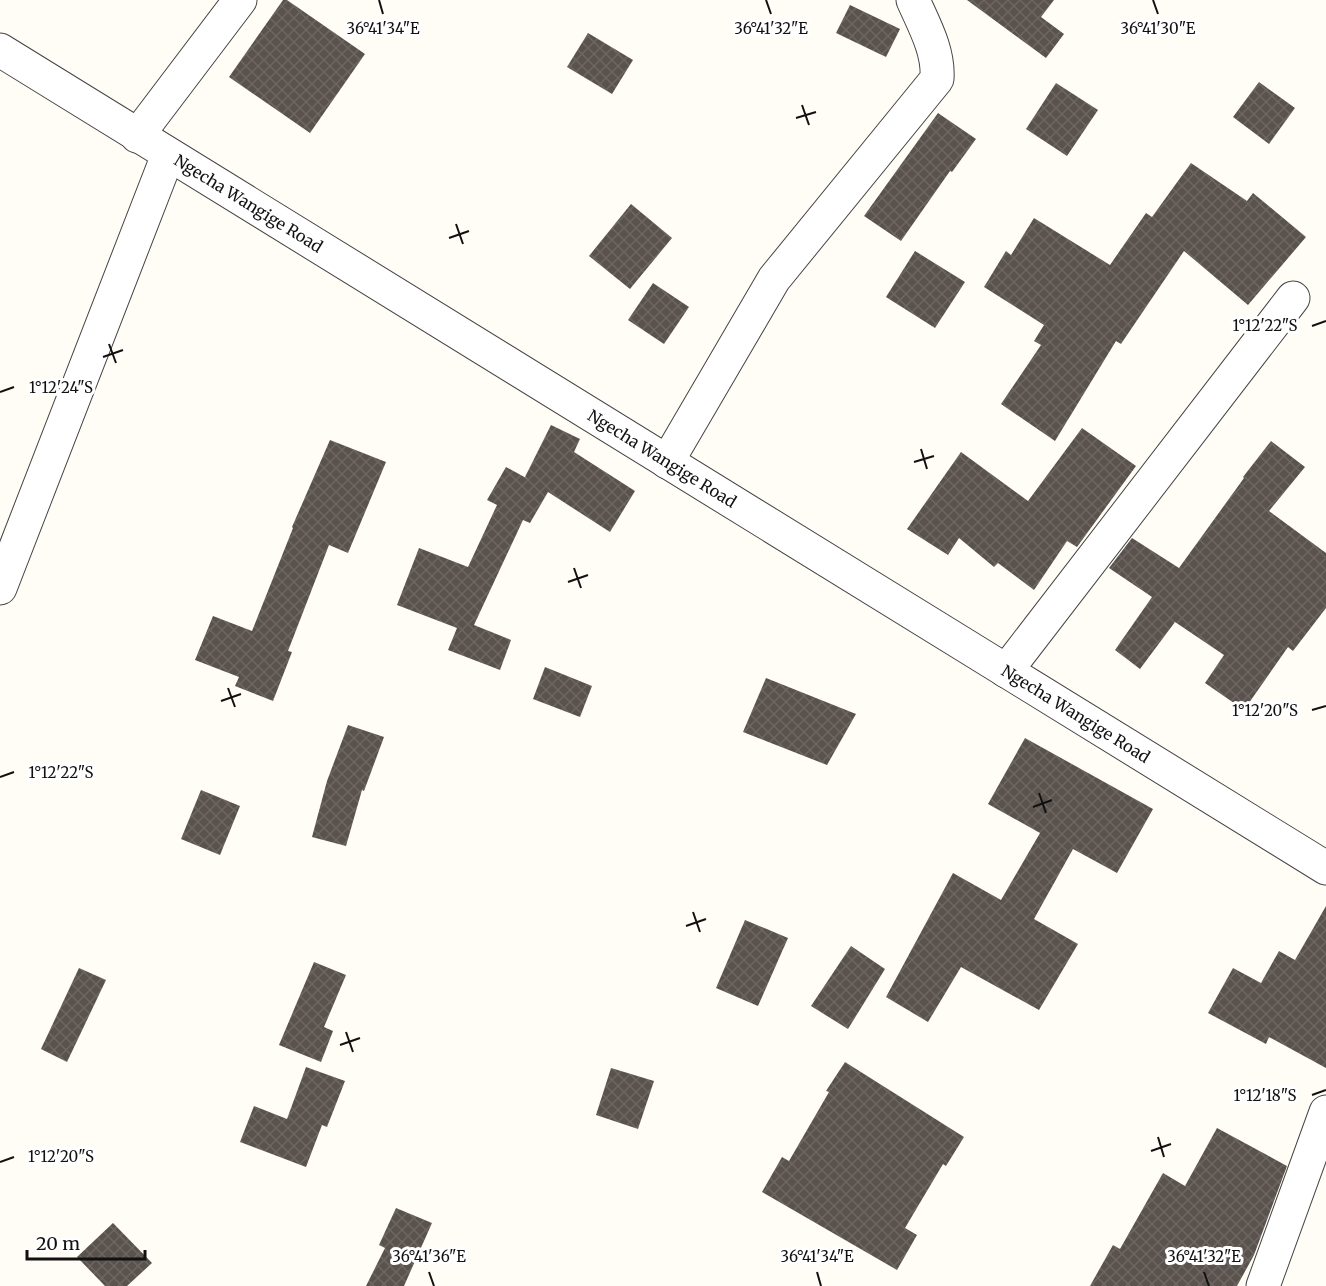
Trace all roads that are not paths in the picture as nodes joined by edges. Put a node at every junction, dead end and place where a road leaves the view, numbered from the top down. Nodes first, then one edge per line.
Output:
1 (240, 0) edge
2 (913, 0) edge
3 (0, 50) edge
4 (137, 136) junction
5 (168, 155) junction
6 (1293, 298) dead end
7 (666, 462) junction
8 (0, 588) edge
9 (1006, 671) junction
10 (1326, 868) edge
11 (1326, 1112) edge
12 (1263, 1286) edge

1 - 4 street
2 - 7 street
3 - 4 street, Ngecha Wangige Road
4 - 5 street, Ngecha Wangige Road
5 - 7 street, Ngecha Wangige Road
5 - 8 street
6 - 9 street
7 - 9 street, Ngecha Wangige Road
9 - 10 street, Ngecha Wangige Road
11 - 12 street

